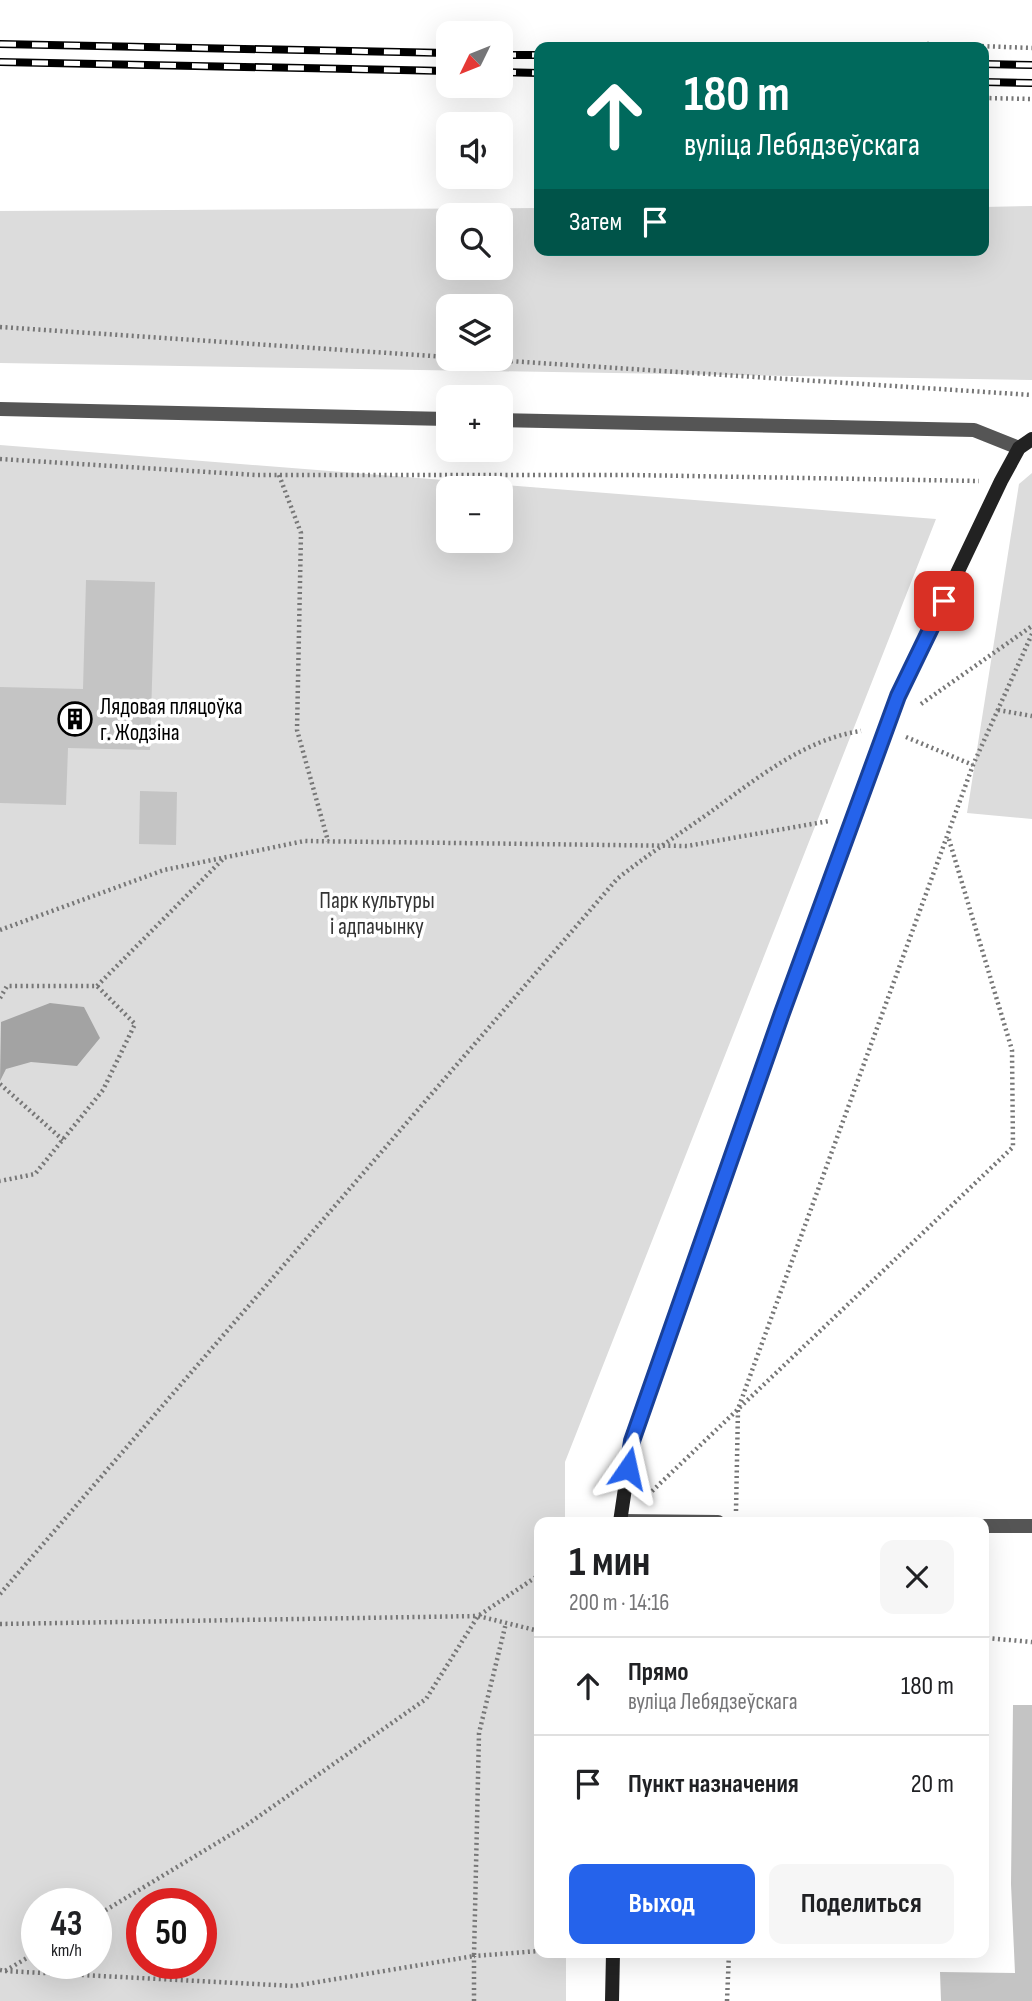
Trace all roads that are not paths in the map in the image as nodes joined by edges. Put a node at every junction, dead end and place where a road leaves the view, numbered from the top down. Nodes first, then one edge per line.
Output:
1 (0, 408) edge
2 (436, 419) edge
3 (513, 420) edge
4 (1032, 439) edge
5 (1019, 448) junction
6 (621, 1517) edge
7 (989, 1526) edge
8 (1032, 1526) edge
9 (613, 1958) edge
10 (612, 2001) edge

1 - 2 lane
3 - 5 lane
4 - 5 main road
5 - 6 main road
7 - 8 lane
9 - 10 main road

